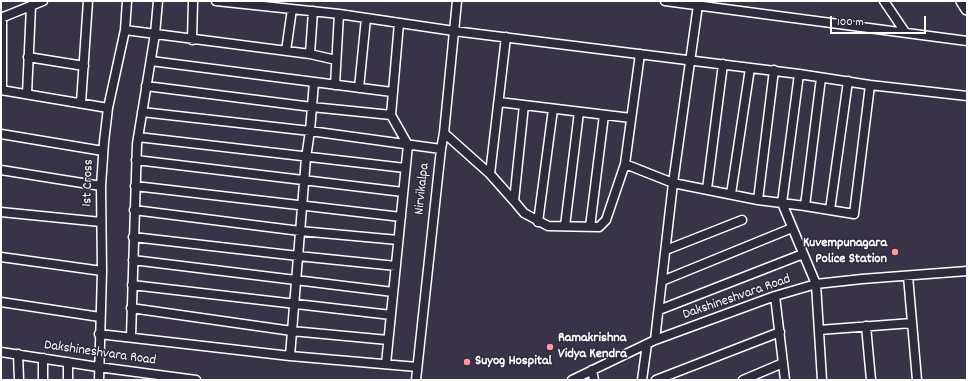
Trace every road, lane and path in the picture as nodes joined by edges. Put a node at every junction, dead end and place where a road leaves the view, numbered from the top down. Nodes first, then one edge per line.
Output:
1 (43, 1) edge
2 (88, 1) edge
3 (127, 1) edge
4 (158, 1) edge
5 (193, 1) edge
6 (216, 1) edge
7 (457, 1) edge
8 (665, 1) edge
9 (884, 1) edge
10 (962, 1) edge
11 (697, 3) edge
12 (31, 6) junction
13 (292, 9) junction
14 (967, 9) edge
15 (313, 11) junction
16 (339, 14) junction
17 (2, 18) edge
18 (366, 18) junction
19 (399, 23) junction
20 (125, 30) junction
21 (454, 31) junction
22 (905, 32) junction
23 (155, 34) junction
24 (506, 37) junction
25 (192, 40) junction
26 (967, 41) edge
27 (286, 51) junction
28 (310, 54) junction
29 (640, 54) junction
30 (28, 57) junction
31 (336, 60) junction
32 (690, 60) junction
33 (151, 61) junction
34 (723, 64) junction
35 (84, 66) junction
36 (750, 68) junction
37 (774, 70) junction
38 (799, 74) junction
39 (821, 78) junction
40 (848, 81) junction
41 (314, 82) junction
42 (335, 85) junction
43 (870, 85) junction
44 (146, 86) junction
45 (359, 88) junction
46 (1, 90) edge
47 (392, 92) junction
48 (27, 94) junction
49 (967, 96) edge
50 (499, 102) junction
51 (81, 103) junction
52 (524, 105) junction
53 (312, 107) junction
54 (108, 108) junction
55 (553, 109) junction
56 (142, 112) junction
57 (579, 112) junction
58 (390, 115) junction
59 (604, 115) junction
60 (631, 118) junction
61 (310, 131) junction
62 (444, 133) junction
63 (1, 134) edge
64 (138, 137) junction
65 (408, 145) junction
66 (441, 149) junction
67 (103, 151) junction
68 (306, 158) junction
69 (136, 160) junction
70 (625, 164) junction
71 (405, 168) junction
72 (1, 170) edge
73 (490, 174) junction
74 (304, 180) junction
75 (673, 183) junction
76 (101, 186) junction
77 (135, 186) junction
78 (707, 189) junction
79 (403, 192) junction
80 (731, 194) junction
81 (758, 200) junction
82 (514, 201) junction
83 (782, 203) junction
84 (302, 205) junction
85 (805, 206) junction
86 (134, 210) junction
87 (830, 210) junction
88 (1, 212) edge
89 (400, 217) junction
90 (742, 220) dead end
91 (101, 222) junction
92 (538, 222) junction
93 (565, 226) junction
94 (590, 227) junction
95 (792, 228) junction
96 (300, 231) junction
97 (133, 237) junction
98 (398, 240) junction
99 (666, 250) junction
100 (803, 254) junction
101 (298, 256) junction
102 (1, 257) edge
103 (133, 260) junction
104 (396, 266) junction
105 (102, 271) junction
106 (967, 272) edge
107 (908, 276) junction
108 (296, 279) junction
109 (662, 281) junction
110 (816, 284) junction
111 (132, 285) junction
112 (393, 292) junction
113 (776, 296) junction
114 (1, 302) edge
115 (294, 304) junction
116 (131, 308) junction
117 (659, 310) junction
118 (391, 314) junction
119 (100, 317) junction
120 (912, 323) junction
121 (866, 326) junction
122 (292, 330) junction
123 (819, 330) junction
124 (780, 332) junction
125 (99, 334) junction
126 (131, 337) junction
127 (388, 340) junction
128 (655, 340) junction
129 (647, 344) junction
130 (1, 352) edge
131 (18, 354) junction
132 (290, 356) junction
133 (43, 358) junction
134 (68, 362) junction
135 (783, 363) junction
136 (386, 364) junction
137 (98, 367) junction
138 (417, 367) junction
139 (144, 377) edge
140 (593, 377) edge
141 (19, 380) edge
142 (43, 380) edge
143 (68, 380) edge
144 (99, 380) edge
145 (196, 380) edge
146 (416, 380) edge
147 (572, 380) edge
148 (642, 380) edge
149 (656, 380) edge
150 (743, 380) edge
151 (785, 380) edge
152 (822, 380) edge
153 (871, 380) edge
154 (917, 380) edge

1 - 12 street
2 - 35 street
3 - 20 street, 1st Cross
4 - 23 street
5 - 25 street
6 - 13 street
7 - 21 street, Nirvikalpa
8 - 11 street
9 - 22 street
10 - 14 main road
11 - 22 street
11 - 32 street
12 - 17 street
12 - 30 street
13 - 15 street
13 - 27 street
15 - 16 street
15 - 28 street
16 - 18 street
16 - 31 street
17 - 46 street
18 - 19 street
18 - 45 street
19 - 21 street
19 - 47 street
20 - 23 street
20 - 54 street, 1st Cross
21 - 24 street
21 - 62 street, Nirvikalpa
22 - 26 street
23 - 25 street
23 - 33 street
24 - 29 street
24 - 50 street
25 - 27 street
27 - 28 street
28 - 31 street
29 - 32 street
29 - 60 street
30 - 35 street
30 - 48 street
31 - 42 street
32 - 34 street
32 - 75 street
33 - 41 street
33 - 44 street
34 - 36 street
34 - 78 street
35 - 51 street
36 - 37 street
36 - 80 street
37 - 38 street
37 - 81 street
38 - 39 street
38 - 83 street
39 - 40 street
39 - 85 street
40 - 43 street
40 - 87 street
41 - 42 street
41 - 53 street
42 - 45 street
43 - 49 street
43 - 87 street
44 - 53 street
44 - 56 street
45 - 47 street
46 - 48 street
47 - 58 street
48 - 51 street
50 - 52 street
50 - 73 street
51 - 54 street
52 - 55 street
52 - 82 street
53 - 58 street
53 - 61 street
54 - 67 street, 1st Cross
55 - 57 street
55 - 92 street
56 - 61 street
56 - 64 street
57 - 59 street
57 - 93 street
58 - 65 street
59 - 60 street
59 - 94 street
60 - 70 street
61 - 65 street
61 - 68 street
62 - 66 street, Nirvikalpa
62 - 73 street
63 - 67 street
64 - 68 street
64 - 69 street
65 - 66 street
65 - 71 street
66 - 138 street, Nirvikalpa
67 - 76 street, 1st Cross
68 - 71 street
68 - 74 street
69 - 74 street
69 - 77 street
70 - 75 street
70 - 94 street
71 - 79 street
72 - 76 street
73 - 82 street
74 - 79 street
74 - 84 street
75 - 78 street
75 - 99 street
76 - 91 street, 1st Cross
77 - 84 street
77 - 86 street
78 - 80 street
79 - 89 street
80 - 81 street
81 - 83 street
82 - 92 street
83 - 85 street
83 - 95 street
84 - 89 street
84 - 96 street
85 - 87 street
86 - 96 street
86 - 97 street
88 - 91 street
89 - 98 street
90 - 99 street
91 - 105 street, 1st Cross
92 - 93 street
93 - 94 street
95 - 100 street
95 - 109 street
96 - 98 street
96 - 101 street
97 - 101 street
97 - 103 street
98 - 104 street
99 - 109 street
100 - 110 street
100 - 117 street
101 - 104 street
101 - 108 street
102 - 105 street
103 - 108 street
103 - 111 street
104 - 112 street
105 - 119 street, 1st Cross
106 - 107 street, Dakshineshvara Road
107 - 110 street, Dakshineshvara Road
107 - 120 street
108 - 112 street
108 - 115 street
109 - 117 street
110 - 113 street, Dakshineshvara Road
110 - 123 street
111 - 115 street
111 - 116 street
112 - 118 street
113 - 124 street
113 - 128 street, Dakshineshvara Road
114 - 119 street
115 - 118 street
115 - 122 street
116 - 122 street
116 - 126 street
117 - 128 street
118 - 127 street
119 - 125 street, 1st Cross
120 - 121 street
120 - 154 street
121 - 123 street
121 - 153 street
122 - 127 street
122 - 132 street
123 - 152 street
124 - 135 street
124 - 149 street
125 - 126 street
125 - 137 street, 1st Cross
126 - 132 street
127 - 136 street
128 - 129 street, Dakshineshvara Road
129 - 140 street, Dakshineshvara Road
129 - 148 street
130 - 131 street, Dakshineshvara Road
131 - 133 street, Dakshineshvara Road
131 - 141 street
132 - 136 street
133 - 134 street, Dakshineshvara Road
133 - 142 street
134 - 137 street, Dakshineshvara Road
134 - 143 street
135 - 150 street
135 - 151 street
136 - 138 street
137 - 139 street, Dakshineshvara Road
137 - 144 street, 1st Cross
138 - 146 street, Nirvikalpa
139 - 145 street, Dakshineshvara Road
140 - 147 street, Dakshineshvara Road

